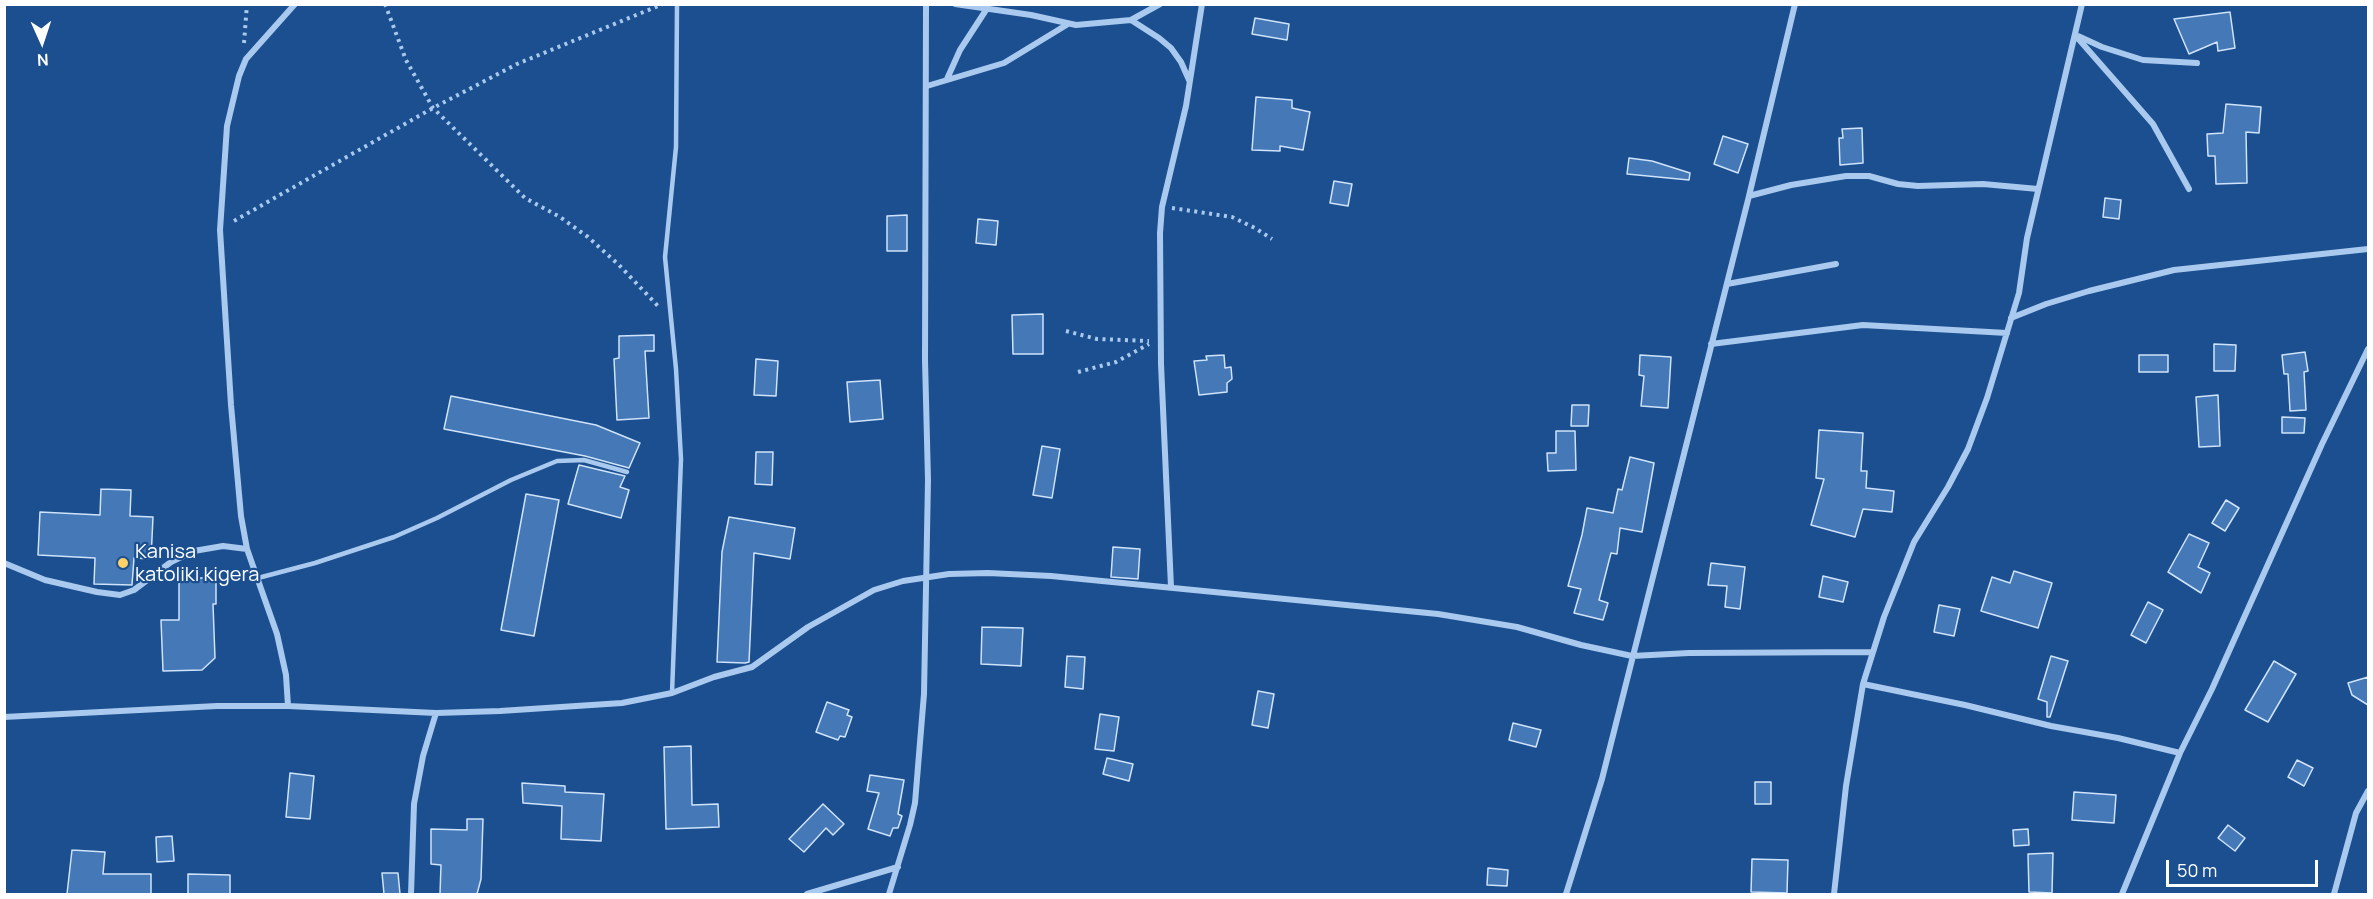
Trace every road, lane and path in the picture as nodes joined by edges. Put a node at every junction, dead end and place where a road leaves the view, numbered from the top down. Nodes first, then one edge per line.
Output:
1 (247, 4) edge
2 (295, 4) edge
3 (385, 4) edge
4 (663, 4) edge
5 (677, 4) edge
6 (926, 4) edge
7 (955, 4) edge
8 (1160, 4) edge
9 (1202, 4) edge
10 (1795, 4) edge
11 (2082, 4) edge
12 (986, 10) junction
13 (1131, 20) junction
14 (1069, 24) junction
15 (2075, 35) junction
16 (246, 59) junction
17 (2197, 63) dead end
18 (947, 79) junction
19 (1190, 81) junction
20 (927, 86) junction
21 (433, 108) junction
22 (2038, 189) junction
23 (2189, 189) dead end
24 (1749, 196) junction
25 (1162, 207) junction
26 (220, 230) junction
27 (1272, 239) dead end
28 (2368, 249) edge
29 (1836, 264) dead end
30 (1726, 284) junction
31 (671, 315) junction
32 (2012, 318) junction
33 (1066, 331) dead end
34 (2007, 333) junction
35 (1711, 344) junction
36 (2368, 349) edge
37 (1078, 372) dead end
38 (627, 472) dead end
39 (247, 549) junction
40 (4, 563) edge
41 (926, 576) junction
42 (258, 578) junction
43 (1171, 587) junction
44 (1873, 652) junction
45 (1632, 656) junction
46 (1863, 684) junction
47 (672, 693) junction
48 (288, 706) junction
49 (436, 713) junction
50 (4, 717) edge
51 (2180, 753) junction
52 (2368, 790) edge
53 (898, 867) junction
54 (411, 894) edge
55 (807, 894) edge
56 (889, 894) edge
57 (1566, 894) edge
58 (1834, 894) edge
59 (2122, 894) edge
60 (2334, 894) edge

1 - 16 path
2 - 16 street
3 - 21 path
4 - 21 path
5 - 31 lane
6 - 20 street
7 - 12 street
8 - 13 street
9 - 19 street
10 - 24 street
11 - 15 street
12 - 14 street
12 - 18 street
13 - 14 street
13 - 19 street
14 - 18 street
15 - 17 street
15 - 22 street
15 - 23 street
16 - 26 street
18 - 20 street
19 - 25 street
20 - 41 street
21 - 26 path
21 - 31 path
22 - 24 street
22 - 32 street
24 - 30 street
25 - 27 path
25 - 43 street
26 - 39 street
28 - 32 street
29 - 30 street
30 - 35 street
31 - 47 lane
32 - 34 street
33 - 37 path
34 - 35 street
34 - 44 street
35 - 45 street
36 - 51 street
38 - 42 lane
39 - 40 street
39 - 42 street
41 - 43 street
41 - 47 street
41 - 53 street
42 - 48 street
43 - 45 street
44 - 45 street
44 - 46 street
45 - 57 street
46 - 51 street
46 - 58 street
47 - 49 street
48 - 49 street
48 - 50 street
49 - 54 street
51 - 59 street
52 - 60 street
53 - 55 street
53 - 56 street

